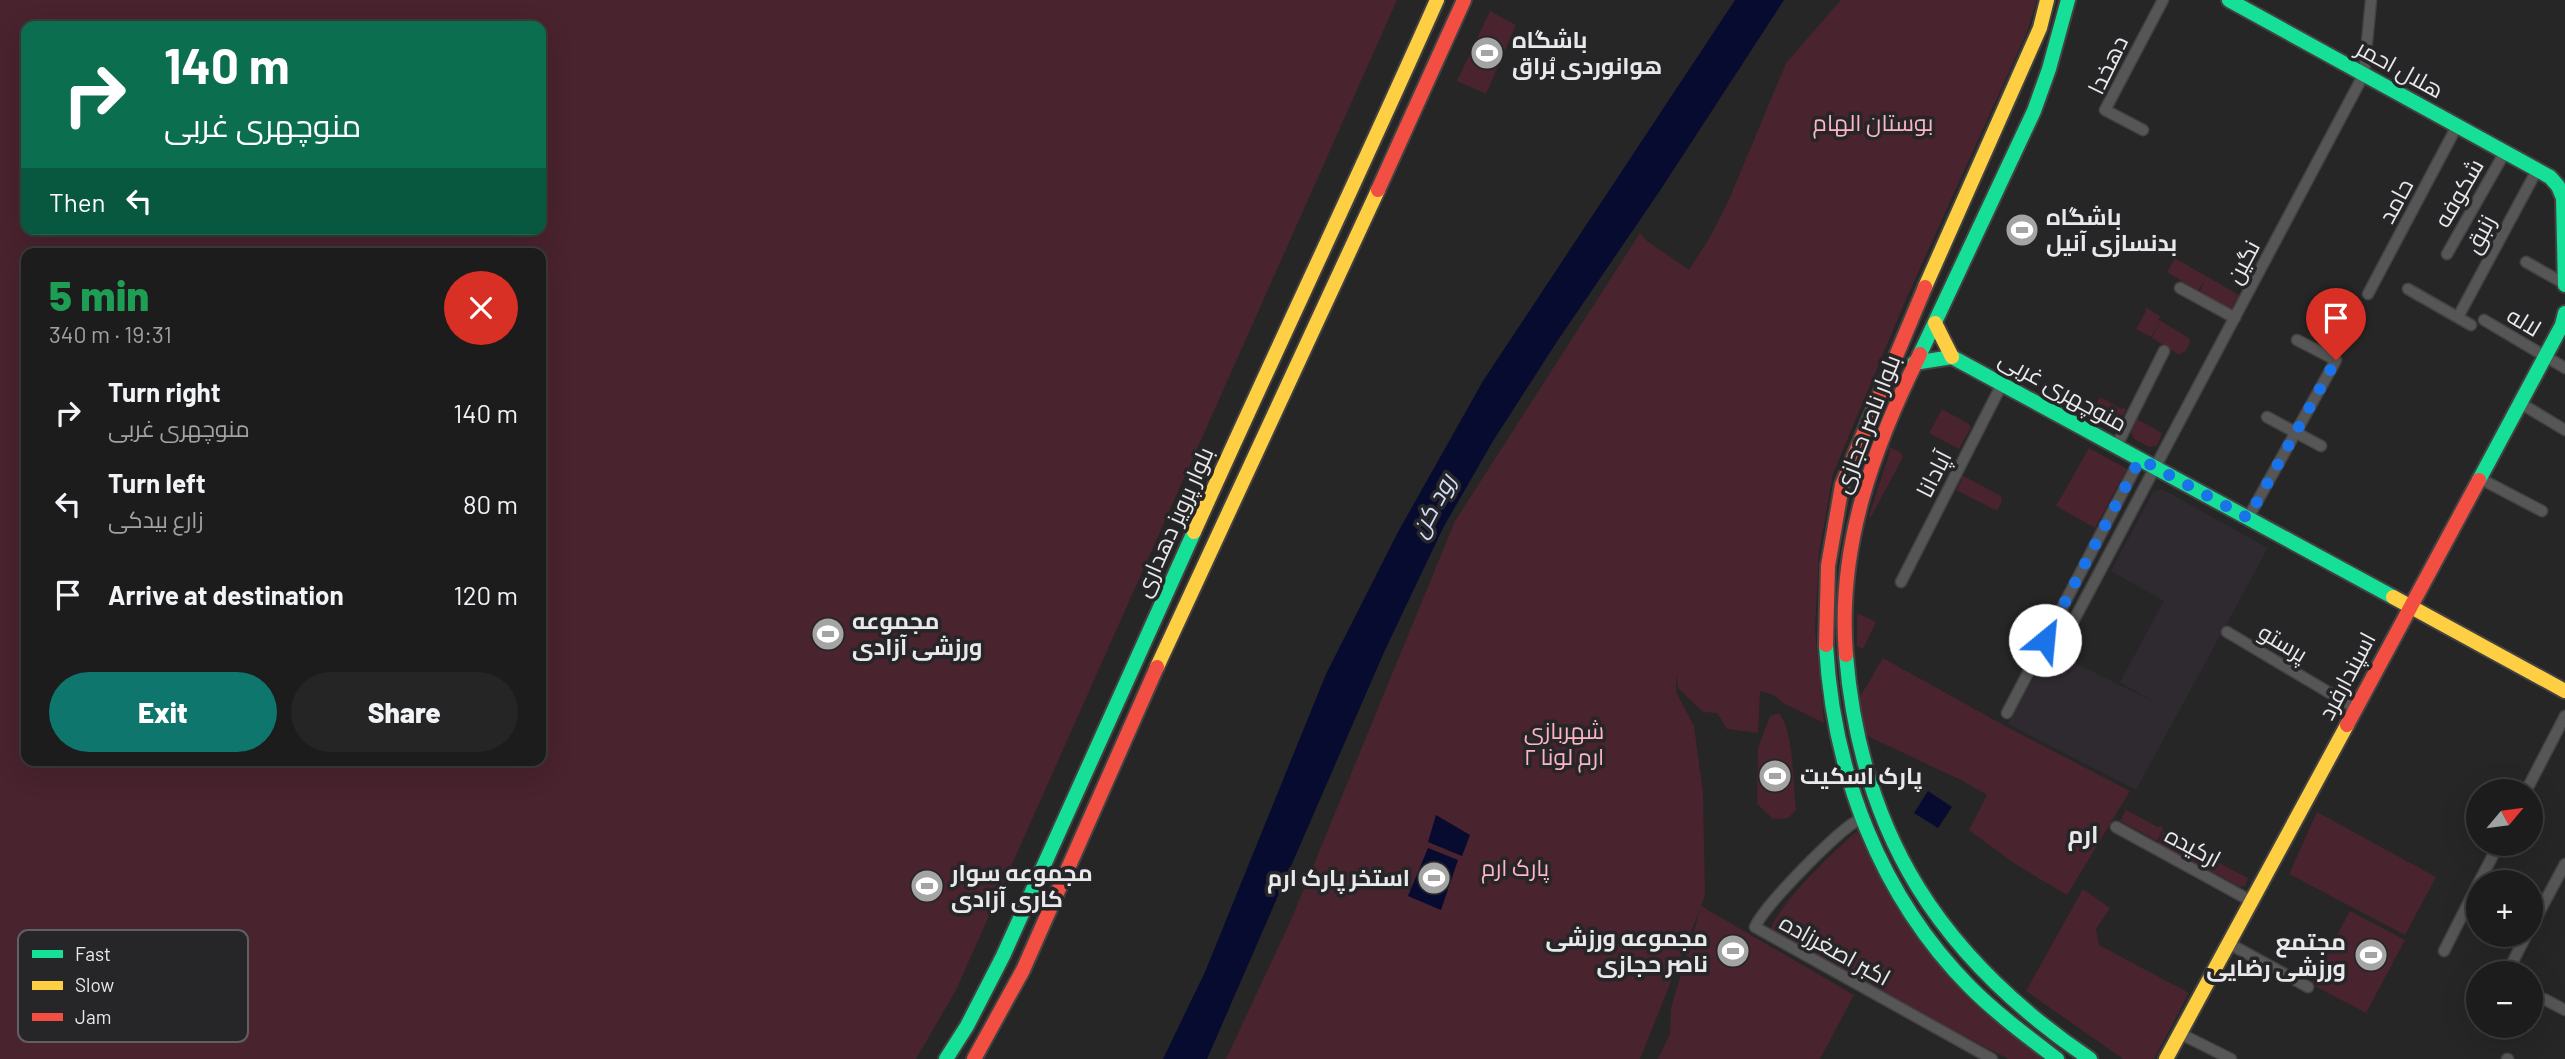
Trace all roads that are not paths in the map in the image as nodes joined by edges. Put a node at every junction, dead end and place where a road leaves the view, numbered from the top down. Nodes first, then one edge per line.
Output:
1 (1437, 0) edge
2 (1464, 0) edge
3 (2047, 0) edge
4 (2068, 0) edge
5 (2163, 0) edge
6 (2230, 0) edge
7 (2371, 0) edge
8 (2364, 74) junction
9 (2457, 126) junction
10 (2143, 130) dead end
11 (2505, 152) junction
12 (2544, 173) junction
13 (2447, 254) dead end
14 (2526, 262) dead end
15 (2565, 285) edge
16 (2180, 288) dead end
17 (2408, 289) dead end
18 (2368, 294) dead end
19 (2565, 313) edge
20 (2458, 317) junction
21 (2235, 318) junction
22 (2484, 320) dead end
23 (1935, 323) junction
24 (2471, 324) dead end
25 (2297, 340) dead end
26 (2164, 351) dead end
27 (1952, 357) junction
28 (2545, 357) junction
29 (1914, 363) junction
30 (2565, 368) edge
31 (2002, 384) junction
32 (2520, 403) junction
33 (2267, 417) dead end
34 (2565, 430) edge
35 (2295, 431) junction
36 (2321, 446) dead end
37 (2116, 447) junction
38 (2140, 459) junction
39 (2156, 468) junction
40 (2479, 478) junction
41 (2542, 511) dead end
42 (2248, 518) junction
43 (1901, 582) dead end
44 (2410, 607) junction
45 (2227, 632) dead end
46 (2057, 652) dead end
47 (2565, 691) edge
48 (2355, 708) junction
49 (2007, 713) dead end
50 (2565, 716) edge
51 (2532, 779) edge
52 (1860, 819) junction
53 (2116, 828) dead end
54 (2565, 864) edge
55 (2251, 901) junction
56 (2543, 905) edge
57 (2466, 908) edge
58 (2228, 943) junction
59 (2444, 951) dead end
60 (2308, 987) dead end
61 (2544, 999) dead end
62 (2565, 1010) edge
63 (2179, 1033) junction
64 (1988, 1058) edge
65 (946, 1059) edge
66 (974, 1059) edge
67 (2057, 1059) edge
68 (2090, 1059) edge
69 (2166, 1059) edge
70 (2231, 1059) edge

1 - 65 main road, بلوار پرویز دهداری
2 - 66 main road, بلوار پرویز دهداری
3 - 52 main road, بلوار ناصر حجازی
4 - 23 main road, بلوار ناصر حجازی
5 - 10 street, دهخدا
6 - 8 main road, هلال احمر
7 - 8 street
8 - 9 main road, هلال احمر
8 - 21 street, نگین
9 - 11 main road, هلال احمر
9 - 18 street, حامد
11 - 12 main road, هلال احمر
11 - 13 street, شکوفه
12 - 15 main road
12 - 20 street, زنبق
14 - 15 street
16 - 21 street
17 - 20 street
19 - 28 main road, اسپندارفرد
20 - 24 street
21 - 39 street, نگین
22 - 28 street, لاله
23 - 27 main road
23 - 29 main road, بلوار ناصر حجازی
25 - 35 street
26 - 37 street
27 - 29 main road
27 - 31 main road, منوچهری غربی
28 - 30 street, لاله
28 - 32 main road, اسپندارفرد
29 - 68 main road, بلوار ناصر حجازی
31 - 37 main road, منوچهری غربی
31 - 43 street, آپادانا
32 - 34 street
32 - 40 main road, اسپندارفرد
33 - 35 street
35 - 36 street
35 - 42 street
37 - 38 main road, منوچهری غربی
38 - 39 main road, منوچهری غربی
38 - 49 street
39 - 42 main road, منوچهری غربی
39 - 46 street, نگین
40 - 41 street
40 - 44 main road, اسپندارفرد
42 - 44 main road, منوچهری غربی
44 - 47 main road, منوچهری غربی
44 - 48 main road, اسپندارفرد
45 - 48 street, پرستو
48 - 55 main road, اسپندارفرد
50 - 51 street
52 - 64 street, اکبر اصغرزاده
52 - 67 main road, بلوار ناصر حجازی
53 - 55 street, ارکیده
54 - 56 street
55 - 58 main road, اسپندارفرد
57 - 59 street
58 - 60 street
58 - 63 main road, اسپندارفرد
61 - 62 street
63 - 69 main road, اسپندارفرد
63 - 70 street

